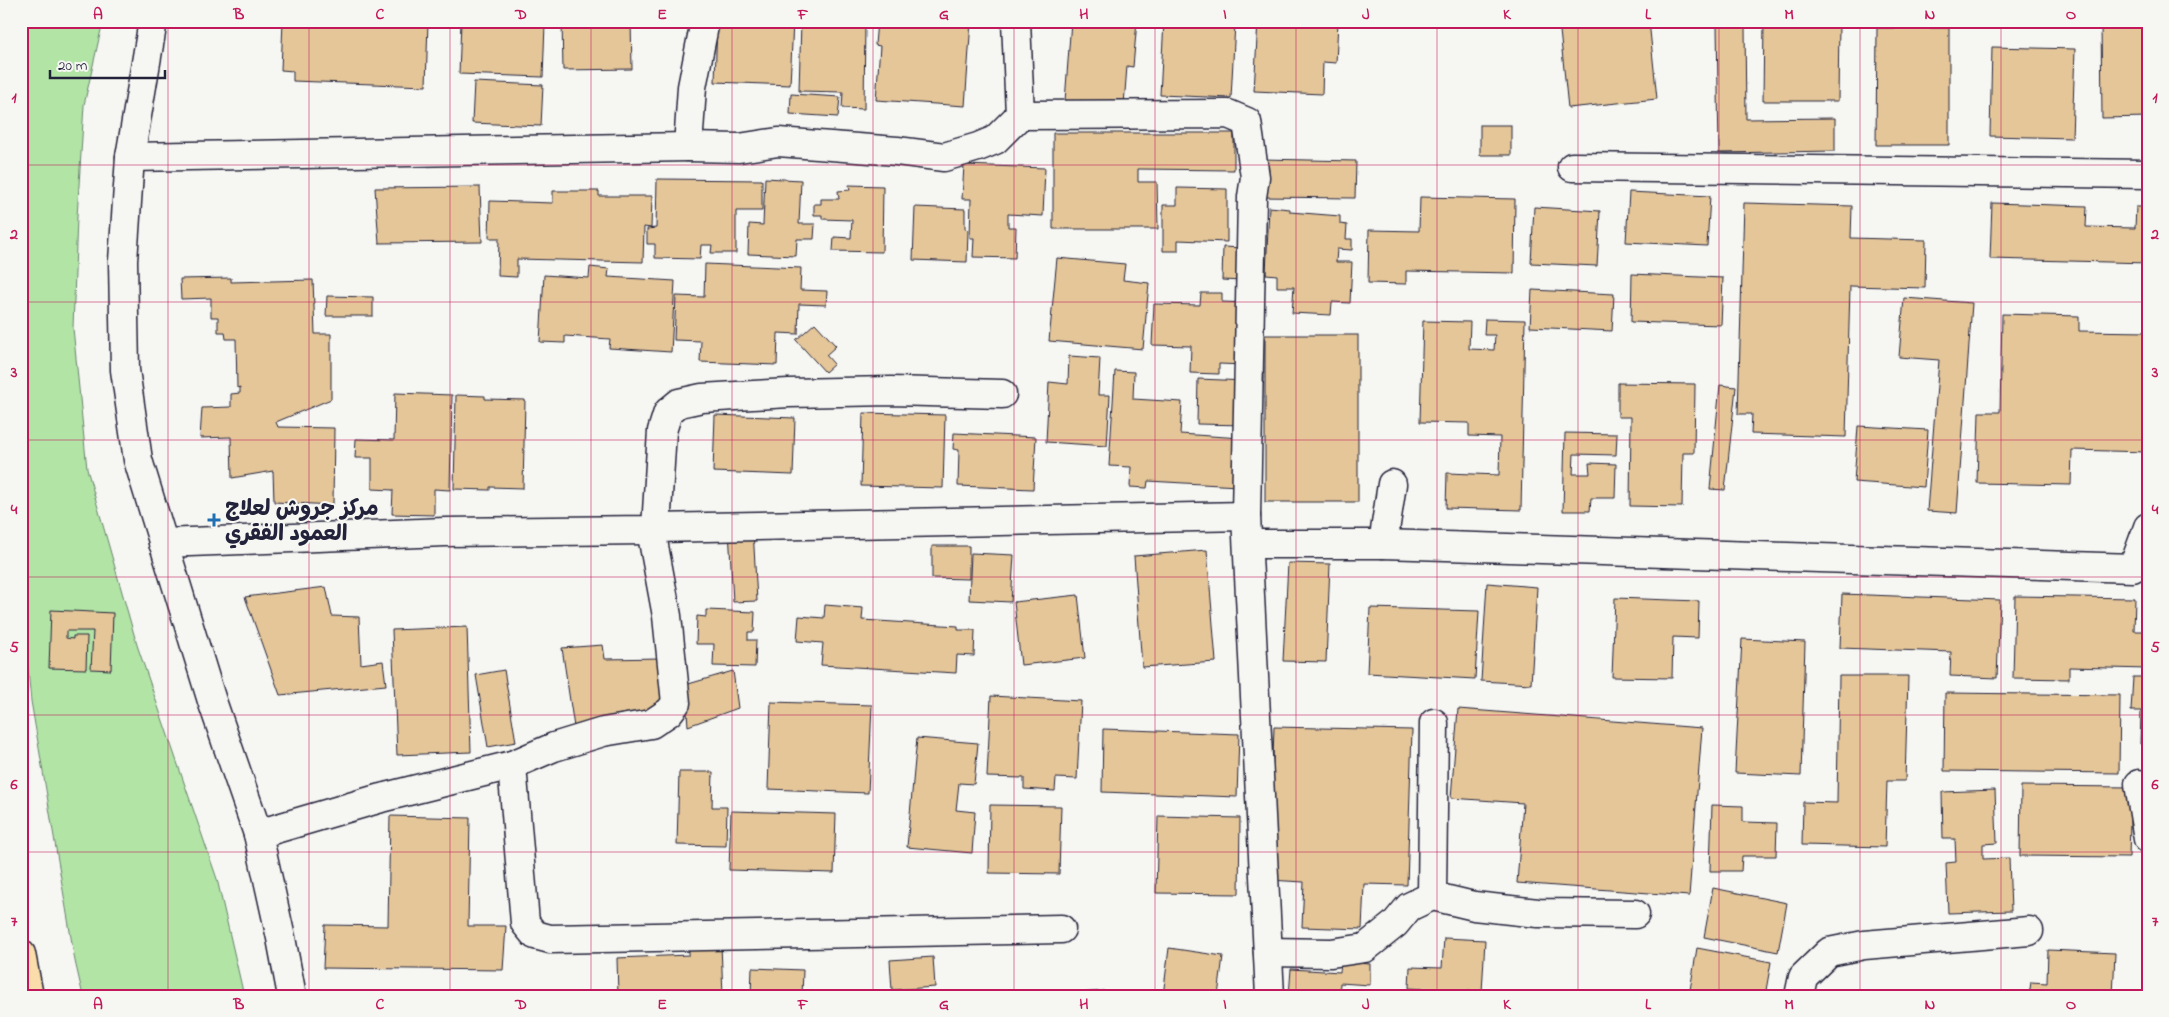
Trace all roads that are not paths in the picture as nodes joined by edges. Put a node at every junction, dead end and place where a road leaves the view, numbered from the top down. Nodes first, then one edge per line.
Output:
1 (153, 21) edge
2 (705, 21) edge
3 (1016, 21) edge
4 (1020, 115) junction
5 (688, 147) junction
6 (130, 157) junction
7 (1572, 167) dead end
8 (2148, 174) edge
9 (1002, 394) dead end
10 (1392, 484) dead end
11 (1246, 516) junction
12 (2148, 527) edge
13 (653, 529) junction
14 (163, 543) junction
15 (1248, 544) junction
16 (1383, 544) junction
17 (1434, 723) dead end
18 (512, 765) junction
19 (2139, 784) dead end
20 (258, 834) junction
21 (2148, 839) edge
22 (1432, 896) junction
23 (1635, 914) dead end
24 (1061, 928) dead end
25 (2029, 931) dead end
26 (1268, 952) junction
27 (21, 954) edge
28 (29, 996) edge
29 (292, 996) edge
30 (1270, 996) edge
31 (1799, 996) edge

1 - 6 street
2 - 5 street
3 - 4 street
4 - 5 street
4 - 11 street
5 - 6 street
6 - 14 street
7 - 8 street
9 - 13 street
10 - 16 street
11 - 13 street
11 - 15 street
12 - 16 street
13 - 14 street
13 - 18 street
14 - 20 street
15 - 16 street
15 - 26 street
17 - 22 street
18 - 20 street
18 - 24 street
19 - 21 street
20 - 29 street
22 - 23 street
22 - 26 street
25 - 31 street
26 - 30 street
27 - 28 highway

